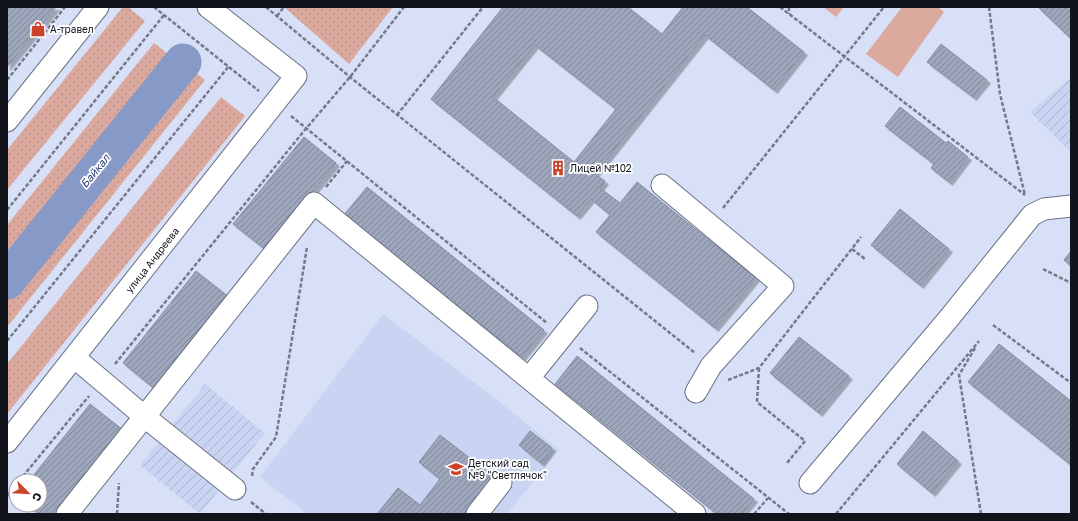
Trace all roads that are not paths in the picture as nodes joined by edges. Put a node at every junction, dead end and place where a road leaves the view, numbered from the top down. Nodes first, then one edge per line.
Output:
1 (98, 7) edge
2 (208, 7) edge
3 (7, 121) edge
4 (662, 185) dead end
5 (1070, 206) edge
6 (587, 306) dead end
7 (75, 358) junction
8 (530, 378) junction
9 (696, 392) road end
10 (145, 417) junction
11 (7, 442) edge
12 (810, 482) dead end
13 (501, 483) dead end
14 (245, 488) road end
15 (686, 511) edge
16 (67, 514) edge
17 (477, 514) edge

1 - 3 street
2 - 7 street, улица Андреева
4 - 9 street
5 - 12 street
6 - 8 street
7 - 10 street
7 - 11 street, улица Андреева
8 - 10 street
8 - 15 street
10 - 14 street
10 - 16 street
13 - 17 street

